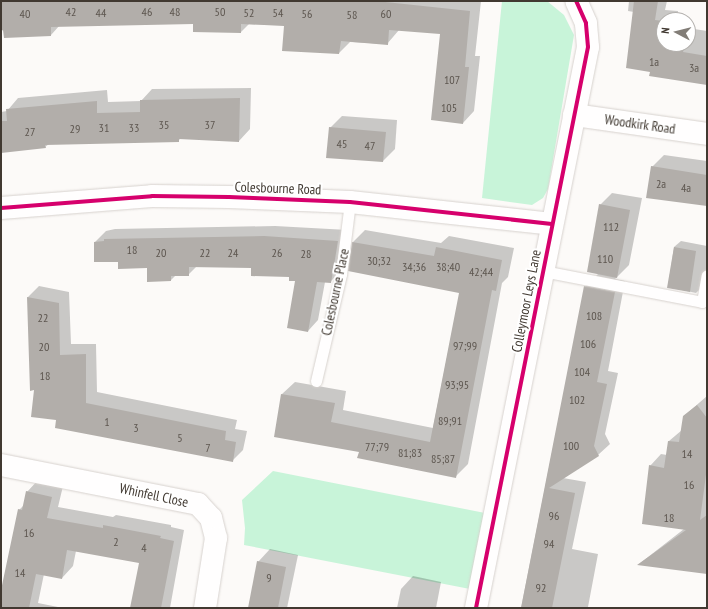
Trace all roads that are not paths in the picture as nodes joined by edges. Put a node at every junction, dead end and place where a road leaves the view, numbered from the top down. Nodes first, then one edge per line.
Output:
1 (576, 1) edge
2 (574, 115) junction
3 (707, 134) edge
4 (350, 202) junction
5 (1, 208) edge
6 (552, 224) junction
7 (543, 271) junction
8 (707, 275) edge
9 (316, 381) dead end
10 (1, 465) edge
11 (205, 608) edge
12 (476, 608) edge

1 - 2 street, Colleymoor Leys Lane
2 - 3 street, Woodkirk Road
2 - 6 street, Colleymoor Leys Lane
4 - 5 street, Colesbourne Road
4 - 6 street, Colesbourne Road
4 - 9 lane, Colesbourne Place
6 - 7 street, Colleymoor Leys Lane
7 - 8 lane
7 - 12 street, Colleymoor Leys Lane
10 - 11 street, Whinfell Close

